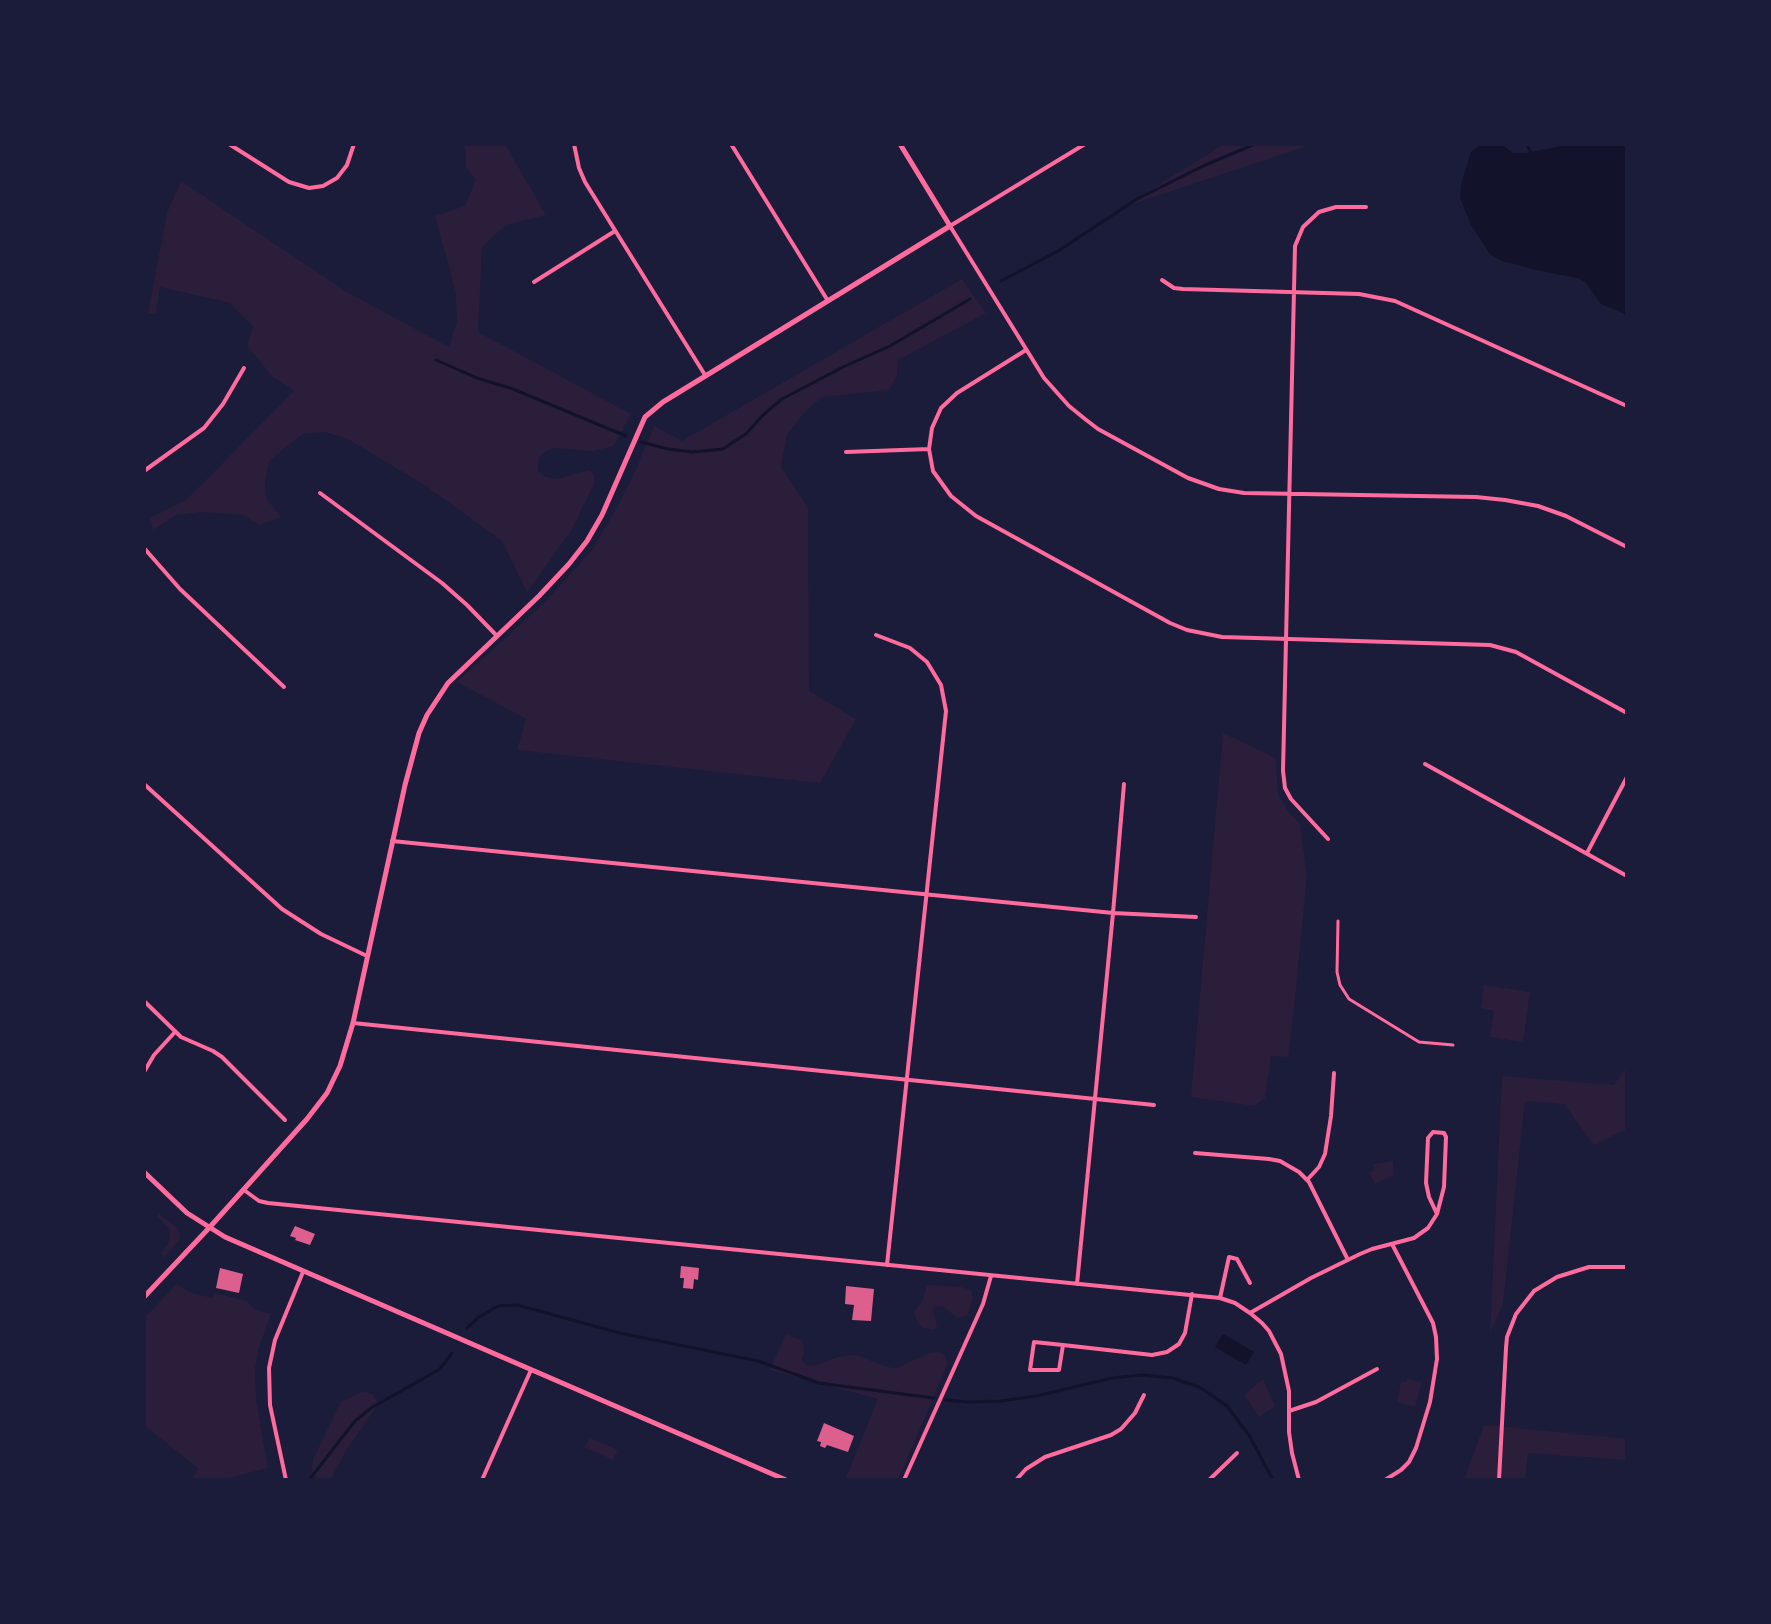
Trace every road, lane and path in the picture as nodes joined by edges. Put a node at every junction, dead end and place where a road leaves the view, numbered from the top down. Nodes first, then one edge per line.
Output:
1 (230, 144) edge
2 (354, 144) edge
3 (573, 144) edge
4 (731, 144) edge
5 (900, 144) edge
6 (1085, 144) edge
7 (1366, 207) dead end
8 (950, 226) junction
9 (615, 231) junction
10 (1162, 280) dead end
11 (534, 282) dead end
12 (1293, 292) junction
13 (828, 301) junction
14 (1026, 350) junction
15 (244, 368) dead end
16 (705, 375) junction
17 (1627, 406) edge
18 (929, 449) junction
19 (846, 452) dead end
20 (144, 471) edge
21 (320, 493) dead end
22 (1289, 494) junction
23 (1627, 547) edge
24 (144, 548) edge
25 (876, 634) dead end
26 (497, 636) junction
27 (1286, 639) junction
28 (284, 687) dead end
29 (1627, 713) edge
30 (1425, 764) dead end
31 (1627, 777) edge
32 (144, 784) edge
33 (1124, 784) dead end
34 (1328, 839) dead end
35 (392, 841) junction
36 (1587, 853) junction
37 (1627, 876) edge
38 (928, 895) junction
39 (1113, 913) junction
40 (1197, 918) dead end
41 (1338, 921) dead end
42 (367, 956) junction
43 (144, 1001) edge
44 (353, 1023) junction
45 (175, 1032) junction
46 (1453, 1045) dead end
47 (144, 1072) edge
48 (1334, 1073) dead end
49 (908, 1080) junction
50 (1094, 1099) junction
51 (1154, 1105) dead end
52 (285, 1120) dead end
53 (1195, 1153) dead end
54 (144, 1172) edge
55 (1307, 1180) junction
56 (244, 1190) junction
57 (1437, 1214) junction
58 (209, 1228) junction
59 (1392, 1244) junction
60 (1348, 1260) junction
61 (887, 1265) junction
62 (1627, 1267) edge
63 (303, 1272) junction
64 (991, 1276) junction
65 (1250, 1283) dead end
66 (1077, 1284) junction
67 (1192, 1294) junction
68 (144, 1297) edge
69 (1220, 1298) junction
70 (1250, 1313) junction
71 (1063, 1345) junction
72 (1377, 1369) dead end
73 (531, 1370) junction
74 (1144, 1395) dead end
75 (1289, 1411) junction
76 (1237, 1453) dead end
77 (286, 1480) edge
78 (482, 1480) edge
79 (786, 1480) edge
80 (904, 1480) edge
81 (1016, 1480) edge
82 (1209, 1480) edge
83 (1299, 1480) edge
84 (1385, 1480) edge
85 (1499, 1480) edge

1 - 2 street
3 - 9 street
4 - 13 street
5 - 8 street
6 - 8 street
7 - 12 street
8 - 13 street
8 - 14 street
9 - 11 street
9 - 16 street
10 - 12 street
12 - 17 street
12 - 22 street
13 - 16 street
14 - 18 street
14 - 22 street
15 - 20 street
16 - 26 street
18 - 19 street
18 - 27 street
21 - 26 street
22 - 23 street
22 - 27 street
24 - 28 street
25 - 38 street
26 - 35 street
27 - 29 street
27 - 34 street
30 - 36 street
31 - 36 street
32 - 42 street
33 - 39 street
35 - 38 street
35 - 42 street
36 - 37 street
38 - 39 street
38 - 49 street
39 - 40 street
39 - 50 street
41 - 46 street
42 - 44 street
43 - 45 street
44 - 49 street
44 - 56 street
45 - 47 street
45 - 52 street
48 - 55 street
49 - 50 street
49 - 61 street
50 - 51 street
50 - 66 street
53 - 55 street
54 - 58 street
55 - 60 street
56 - 58 street
56 - 61 street
57 - 57 street
57 - 59 street
58 - 63 street
58 - 68 street
59 - 60 street
59 - 84 street
60 - 70 street
61 - 64 street
62 - 85 street
63 - 73 street
63 - 77 street
64 - 66 street
64 - 80 street
65 - 69 street
66 - 67 street
67 - 69 street
67 - 71 street
69 - 70 street
70 - 75 street
71 - 71 street
72 - 75 street
73 - 78 street
73 - 79 street
74 - 81 street
75 - 83 street
76 - 82 street

